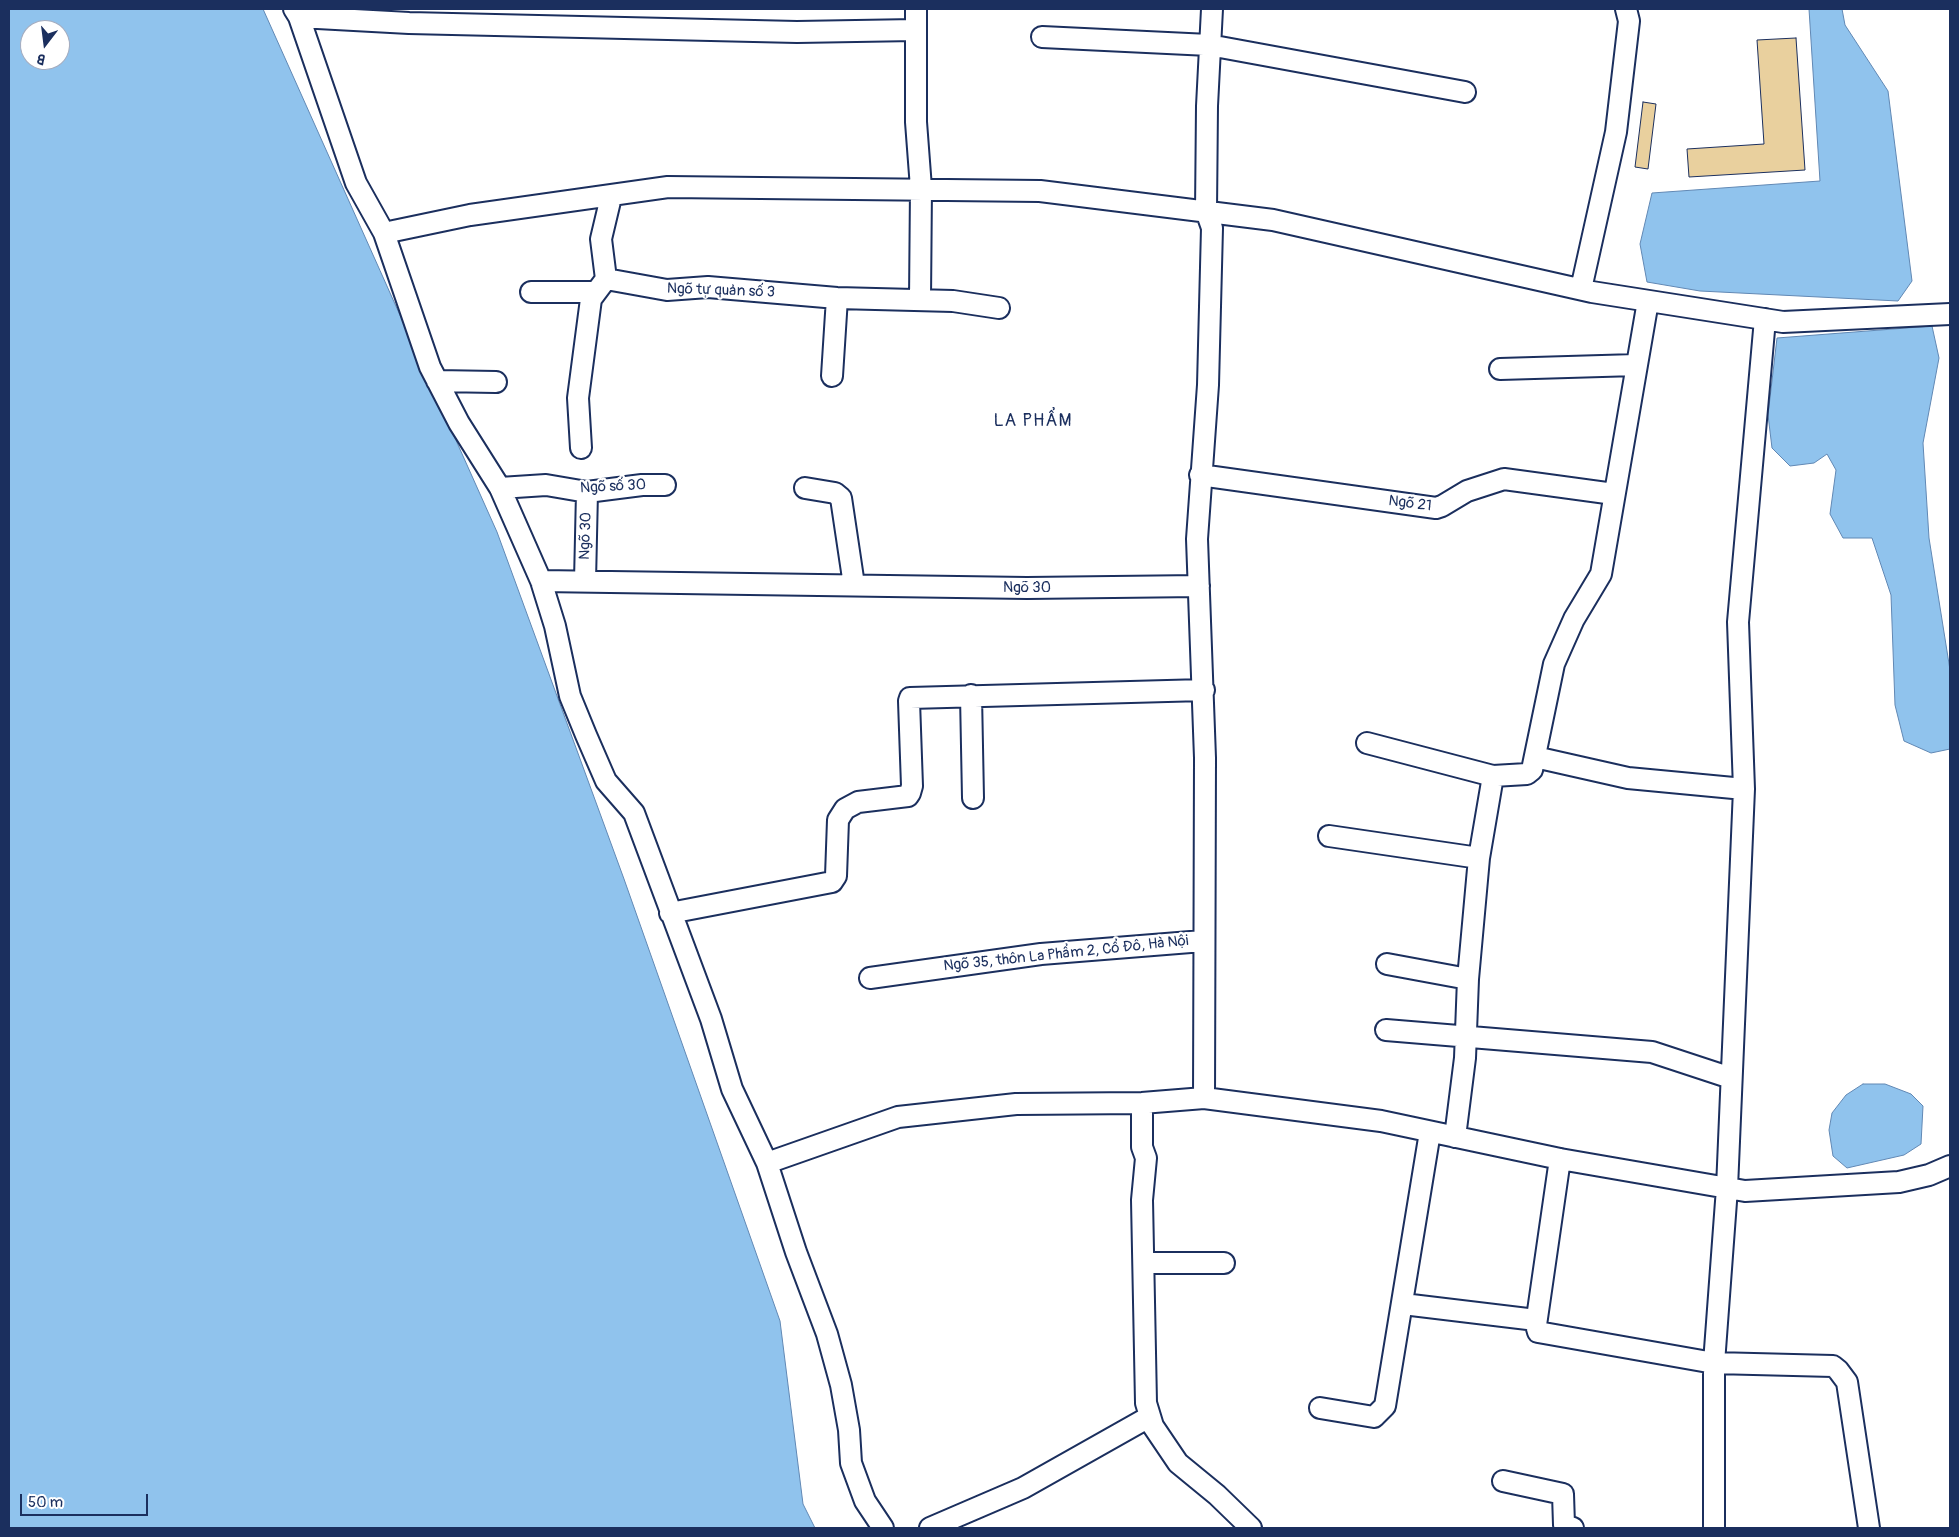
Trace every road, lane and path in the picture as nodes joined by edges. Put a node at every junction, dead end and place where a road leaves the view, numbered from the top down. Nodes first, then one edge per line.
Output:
1 (916, 9) edge
2 (1212, 9) edge
3 (1626, 9) edge
4 (296, 13) edge
5 (474, 16) edge
6 (594, 18) edge
7 (915, 30) junction
8 (1042, 37) dead end
9 (1209, 46) junction
10 (1465, 92) dead end
11 (921, 188) junction
12 (611, 197) junction
13 (1206, 211) junction
14 (384, 233) junction
15 (600, 286) junction
16 (1581, 289) junction
17 (531, 292) dead end
18 (837, 298) junction
19 (920, 300) junction
20 (1648, 301) junction
21 (999, 308) dead end
22 (1950, 314) edge
23 (1765, 319) junction
24 (1636, 364) junction
25 (1500, 369) dead end
26 (832, 376) dead end
27 (438, 381) junction
28 (496, 382) dead end
29 (581, 448) dead end
30 (1200, 475) junction
31 (665, 485) dead end
32 (500, 488) junction
33 (805, 488) dead end
34 (588, 492) junction
35 (1614, 494) junction
36 (541, 581) junction
37 (585, 581) junction
38 (854, 585) junction
39 (1199, 586) junction
40 (1204, 690) junction
41 (971, 695) junction
42 (1367, 743) dead end
43 (1535, 757) junction
44 (1493, 776) junction
45 (1744, 789) junction
46 (973, 798) dead end
47 (1329, 836) dead end
48 (1479, 858) junction
49 (670, 912) junction
50 (1203, 941) junction
51 (1387, 964) dead end
52 (870, 978) dead end
53 (1468, 979) junction
54 (1386, 1030) dead end
55 (1466, 1037) junction
56 (1731, 1078) junction
57 (1204, 1098) junction
58 (1142, 1103) junction
59 (1430, 1132) junction
60 (1455, 1137) junction
61 (1560, 1159) junction
62 (767, 1163) junction
63 (1950, 1166) edge
64 (1727, 1188) junction
65 (1144, 1263) junction
66 (1224, 1263) dead end
67 (1403, 1304) junction
68 (1536, 1320) junction
69 (1714, 1363) junction
70 (1320, 1408) dead end
71 (1150, 1417) junction
72 (1503, 1481) dead end
73 (883, 1528) edge
74 (930, 1528) edge
75 (1251, 1528) edge
76 (1573, 1528) edge
77 (1714, 1528) edge
78 (1869, 1528) edge

1 - 7 street
2 - 9 street
3 - 16 street
4 - 5 street
4 - 14 street
5 - 6 street
6 - 7 street
7 - 11 street
8 - 9 street
9 - 10 street
9 - 13 street
11 - 12 street
11 - 13 street
11 - 19 street
12 - 14 street
12 - 15 street
13 - 16 street
13 - 30 street
14 - 27 street
15 - 17 street, Ngõ tự quản số 3
15 - 18 street, Ngõ tự quản số 3
15 - 29 street
16 - 20 street
18 - 19 street, Ngõ tự quản số 3
18 - 26 street
19 - 21 street, Ngõ tự quản số 3
20 - 23 street
20 - 24 street
22 - 23 street
23 - 45 street
24 - 25 street
24 - 35 street
27 - 28 street
27 - 32 street
30 - 35 street, Ngõ 21
30 - 39 street
31 - 34 street, Ngõ số 30
32 - 34 street, Ngõ số 30
32 - 36 street
33 - 38 street
34 - 37 street, Ngõ 30
35 - 43 street
36 - 37 street, Ngõ 30
36 - 49 street
37 - 38 street, Ngõ 30
38 - 39 street, Ngõ 30
39 - 40 street
40 - 41 street
40 - 50 street
41 - 46 street
41 - 49 street
42 - 44 street
43 - 44 street
43 - 45 street
44 - 48 street
45 - 56 street
47 - 48 street
48 - 53 street
49 - 62 street
50 - 52 street, Ngõ 35, thôn La Phẩm 2, Cổ Đô, Hà Nội
50 - 57 street
51 - 53 street
53 - 55 street
54 - 55 street
55 - 56 street
55 - 60 street
56 - 64 street
57 - 58 street
57 - 59 street
58 - 62 street
58 - 65 street
59 - 60 street
59 - 67 street
60 - 61 street
61 - 64 street
61 - 68 street
62 - 73 street
63 - 64 street
64 - 69 street
65 - 66 street
65 - 71 street
67 - 68 street
67 - 70 street
68 - 69 street
69 - 77 street
69 - 78 street
71 - 74 street
71 - 75 street
72 - 76 street

